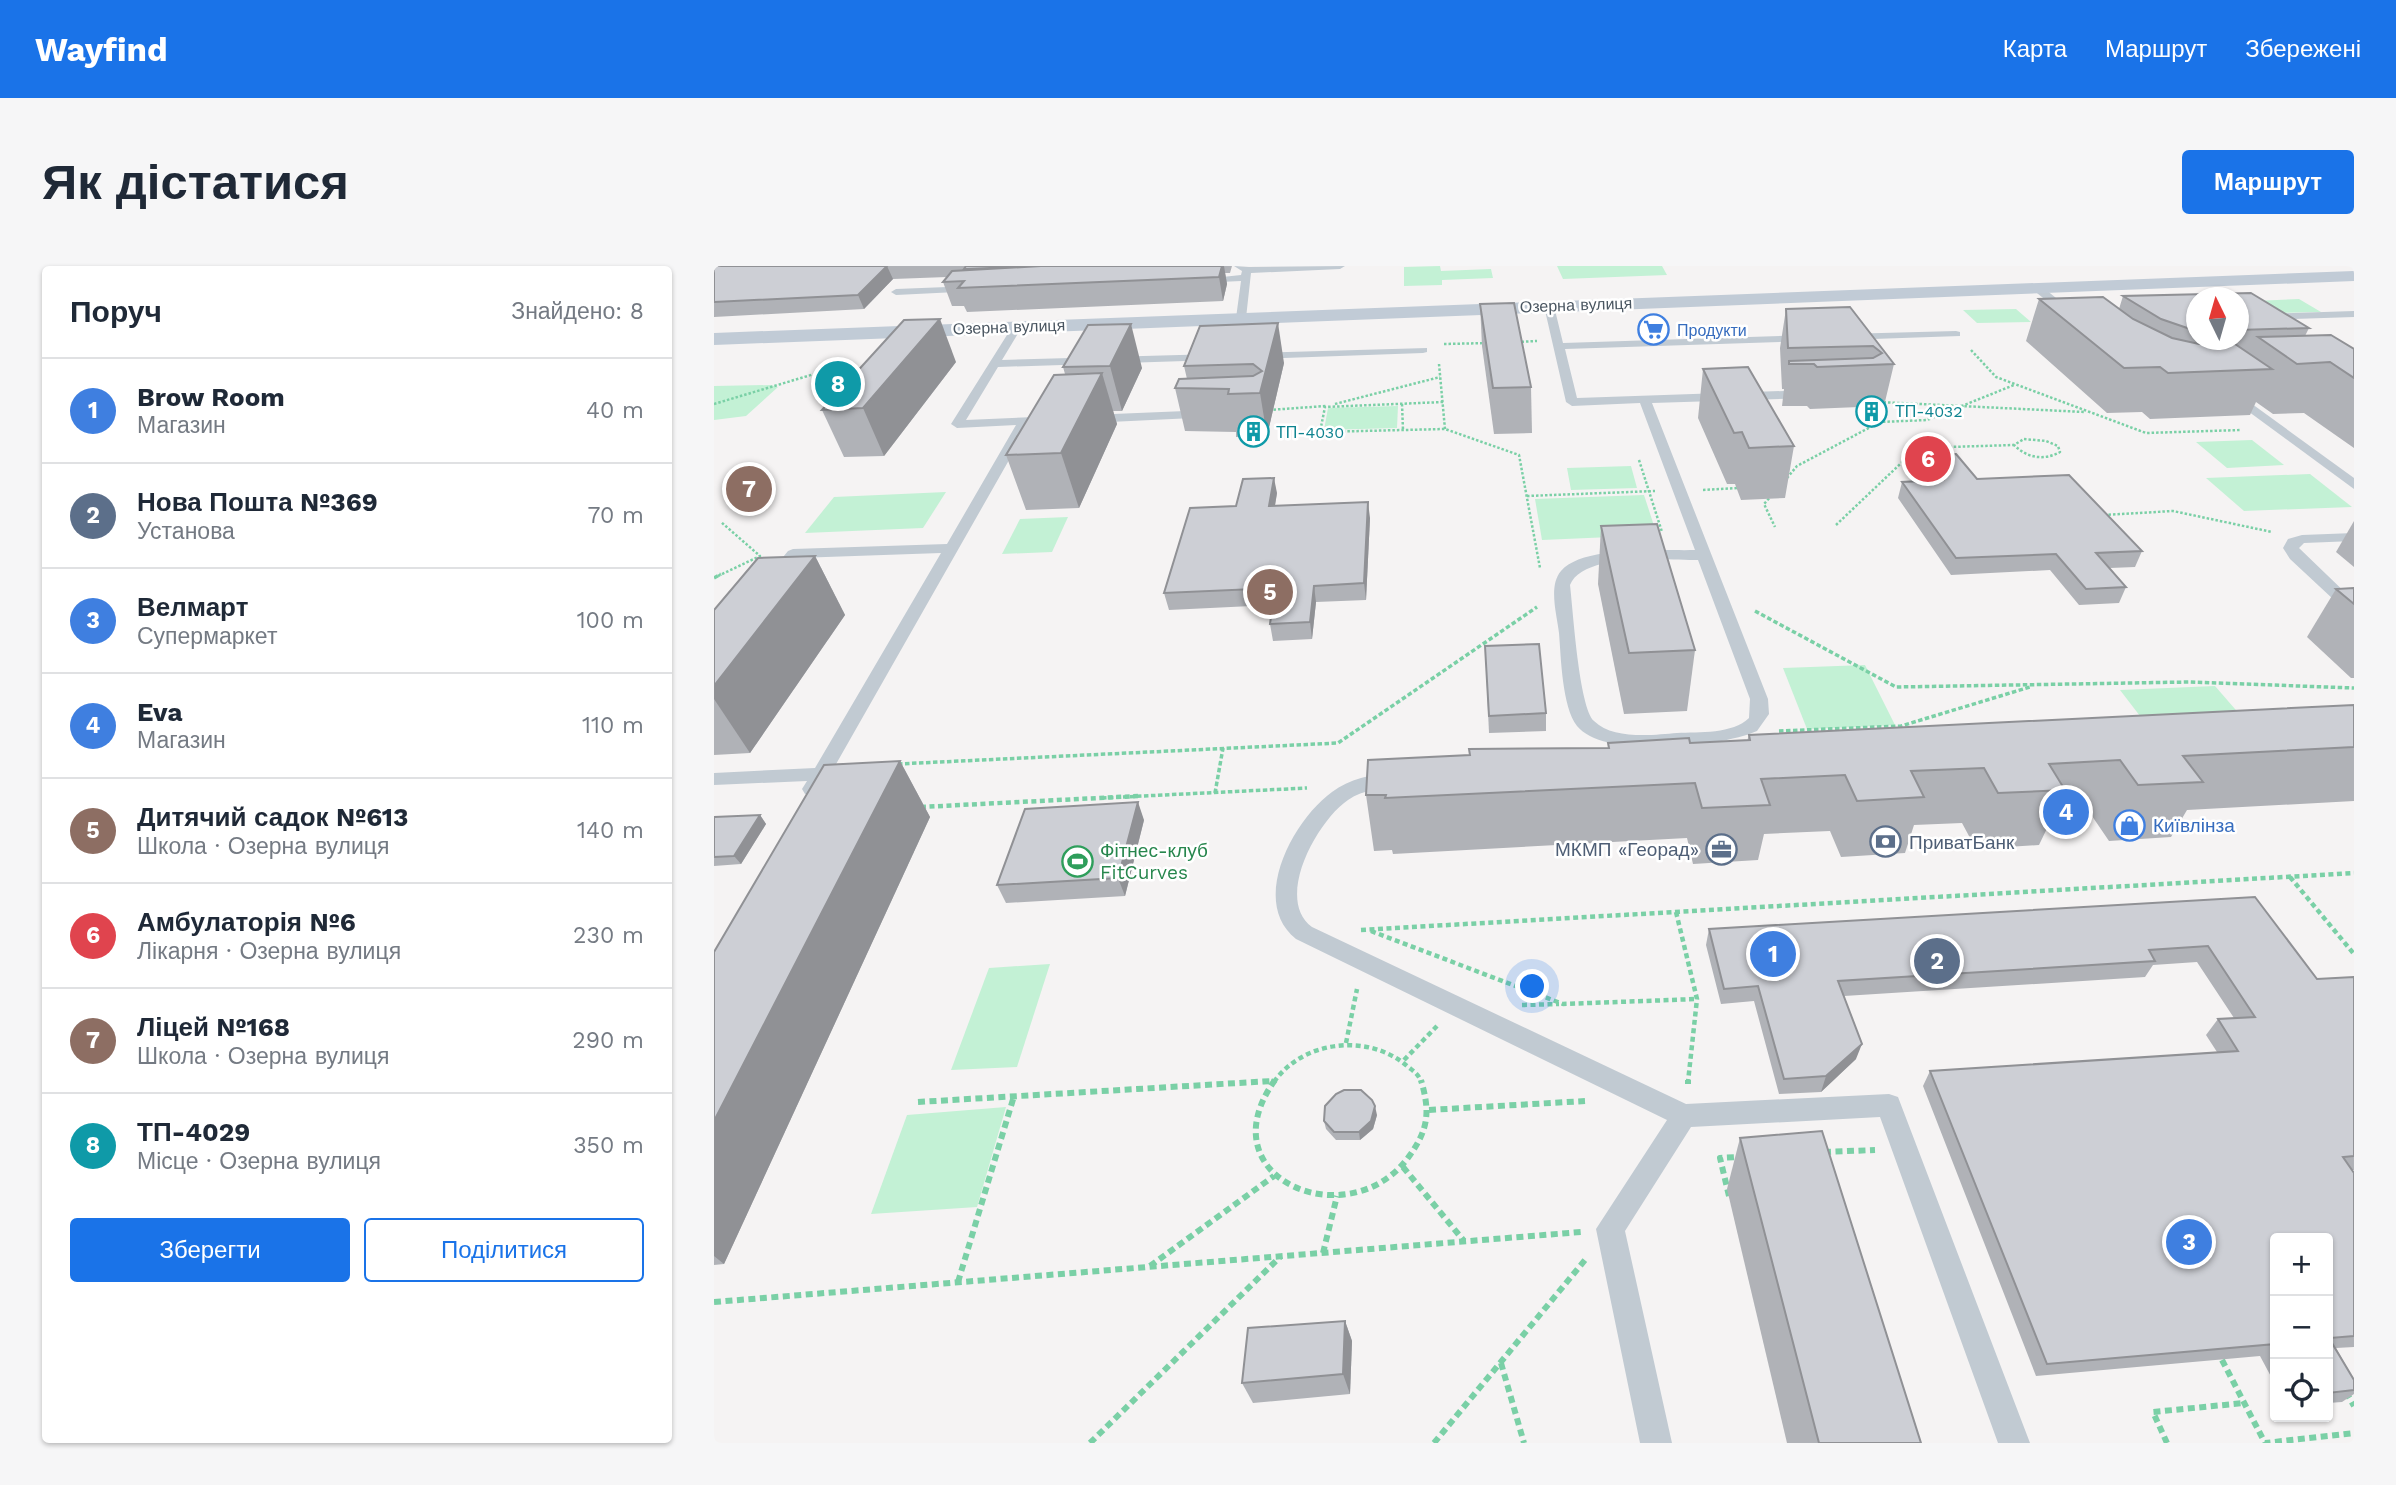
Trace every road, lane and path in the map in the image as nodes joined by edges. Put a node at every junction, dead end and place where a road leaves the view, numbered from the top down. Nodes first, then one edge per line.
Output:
1 (1339, 266) edge
2 (1244, 271) edge
3 (2354, 276) edge
4 (1182, 280) edge
5 (989, 288) edge
6 (2036, 288) junction
7 (896, 292) dead end
8 (1549, 306) junction
9 (2354, 314) edge
10 (1241, 318) junction
11 (2249, 318) edge
12 (2082, 324) edge
13 (1017, 327) junction
14 (1956, 334) joint
15 (1819, 338) edge
16 (1833, 338) edge
17 (714, 339) edge
18 (1517, 342) edge
19 (1490, 343) edge
20 (1558, 343) junction
21 (1437, 345) dead end
22 (1423, 350) dead end
23 (1229, 356) edge
24 (1243, 356) edge
25 (1438, 356) dead end
26 (994, 364) junction
27 (831, 369) dead end
28 (1440, 377) junction
29 (2241, 380) edge
30 (2015, 384) junction
31 (1823, 394) edge
32 (1645, 400) junction
33 (1443, 402) junction
34 (1875, 402) edge
35 (714, 404) edge
36 (1402, 404) junction
37 (1961, 406) junction
38 (1325, 407) junction
39 (1261, 412) joint
40 (2090, 412) junction
41 (1081, 419) edge
42 (1053, 420) edge
43 (1025, 421) junction
44 (1446, 429) junction
45 (2280, 429) junction
46 (1403, 430) junction
47 (2014, 446) junction
48 (1636, 452) dead end
49 (2354, 485) edge
50 (2093, 516) edge
51 (721, 522) dead end
52 (1836, 525) dead end
53 (1775, 527) dead end
54 (2354, 537) edge
55 (2302, 538) junction
56 (952, 548) junction
57 (1704, 555) junction
58 (1670, 556) junction
59 (714, 578) edge
60 (1563, 589) junction
61 (1719, 592) junction
62 (762, 594) edge
63 (1546, 600) junction
64 (2354, 610) edge
65 (2038, 685) junction
66 (2354, 688) edge
67 (1736, 733) junction
68 (1223, 748) junction
69 (893, 764) edge
70 (820, 774) junction
71 (714, 779) edge
72 (1409, 779) edge
73 (1359, 786) junction
74 (1215, 793) junction
75 (803, 803) edge
76 (909, 808) dead end
77 (2354, 873) edge
78 (2290, 876) junction
79 (1676, 912) junction
80 (1367, 929) junction
81 (1354, 930) dead end
82 (2354, 954) edge
83 (1363, 962) junction
84 (1697, 999) junction
85 (1457, 1007) junction
86 (1346, 1043) junction
87 (1404, 1060) junction
88 (1272, 1081) junction
89 (1014, 1097) junction
90 (1592, 1101) dead end
91 (918, 1102) dead end
92 (1429, 1110) junction
93 (1684, 1116) junction
94 (1811, 1153) edge
95 (1746, 1156) edge
96 (1880, 1162) dead end
97 (1403, 1167) junction
98 (1274, 1176) junction
99 (1337, 1196) junction
100 (1730, 1201) dead end
101 (1610, 1229) junction
102 (1464, 1241) junction
103 (1323, 1253) junction
104 (1281, 1256) junction
105 (1150, 1266) junction
106 (958, 1282) junction
107 (714, 1302) edge
108 (2222, 1360) edge
109 (1501, 1362) junction
110 (2354, 1383) edge
111 (2244, 1403) junction
112 (2354, 1406) edge
113 (2354, 1433) edge
114 (2332, 1435) junction
115 (1090, 1443) edge
116 (1434, 1443) edge
117 (1524, 1443) edge
118 (1656, 1443) edge
119 (2014, 1443) edge
120 (2167, 1443) edge
121 (2265, 1443) edge
122 (2336, 1443) edge

1 - 2 lane
2 - 4 lane
2 - 10 lane
3 - 6 street, Озерна вулиця
5 - 7 lane
6 - 8 street, Озерна вулиця
6 - 12 lane
8 - 10 street, Озерна вулиця
8 - 20 lane
9 - 11 lane
10 - 13 street, Озерна вулиця
13 - 17 street, Озерна вулиця
13 - 26 lane
14 - 16 lane
14 - 30 path
15 - 20 lane
18 - 20 path
19 - 21 path
20 - 32 lane
22 - 24 lane
23 - 26 lane
25 - 28 path
26 - 43 lane
27 - 35 path
28 - 33 path
28 - 38 path
29 - 45 lane
30 - 37 path
30 - 40 path
31 - 32 lane
32 - 57 lane
33 - 36 path
33 - 44 path
34 - 37 path
36 - 38 path
36 - 46 path
37 - 40 path
37 - 53 path
38 - 39 path
38 - 46 path
39 - 41 lane
40 - 45 path
42 - 43 lane
43 - 56 lane
44 - 46 path
44 - 63 path
45 - 49 lane
47 - 47 path
47 - 52 path
48 - 58 path
50 - 55 path
51 - 59 path
54 - 55 lane
55 - 64 lane
56 - 62 lane
56 - 70 lane
57 - 58 lane
57 - 61 lane
58 - 60 lane
60 - 63 path
60 - 67 lane
61 - 65 path
61 - 67 lane
63 - 68 path
65 - 66 path
65 - 67 path
68 - 69 path
68 - 74 path
70 - 71 lane
70 - 75 lane
72 - 73 lane
73 - 74 path
73 - 83 lane
74 - 76 path
77 - 78 path
78 - 79 path
78 - 82 path
79 - 80 path
79 - 84 path
80 - 81 path
80 - 84 path
83 - 85 lane
83 - 86 path
84 - 93 path
85 - 87 path
85 - 93 lane
86 - 87 path
86 - 88 path
87 - 92 path
88 - 89 path
88 - 98 path
89 - 91 path
89 - 106 path
90 - 92 path
92 - 97 path
93 - 101 lane
93 - 119 lane
94 - 96 path
95 - 100 path
97 - 99 path
97 - 102 path
98 - 99 path
98 - 105 path
99 - 103 path
101 - 102 path
101 - 109 path
101 - 118 lane
102 - 103 path
103 - 104 path
104 - 105 path
104 - 115 path
105 - 106 path
106 - 107 path
108 - 111 path
109 - 116 path
109 - 117 path
110 - 112 path
111 - 120 path
111 - 121 path
113 - 114 path
114 - 121 path
114 - 122 path

